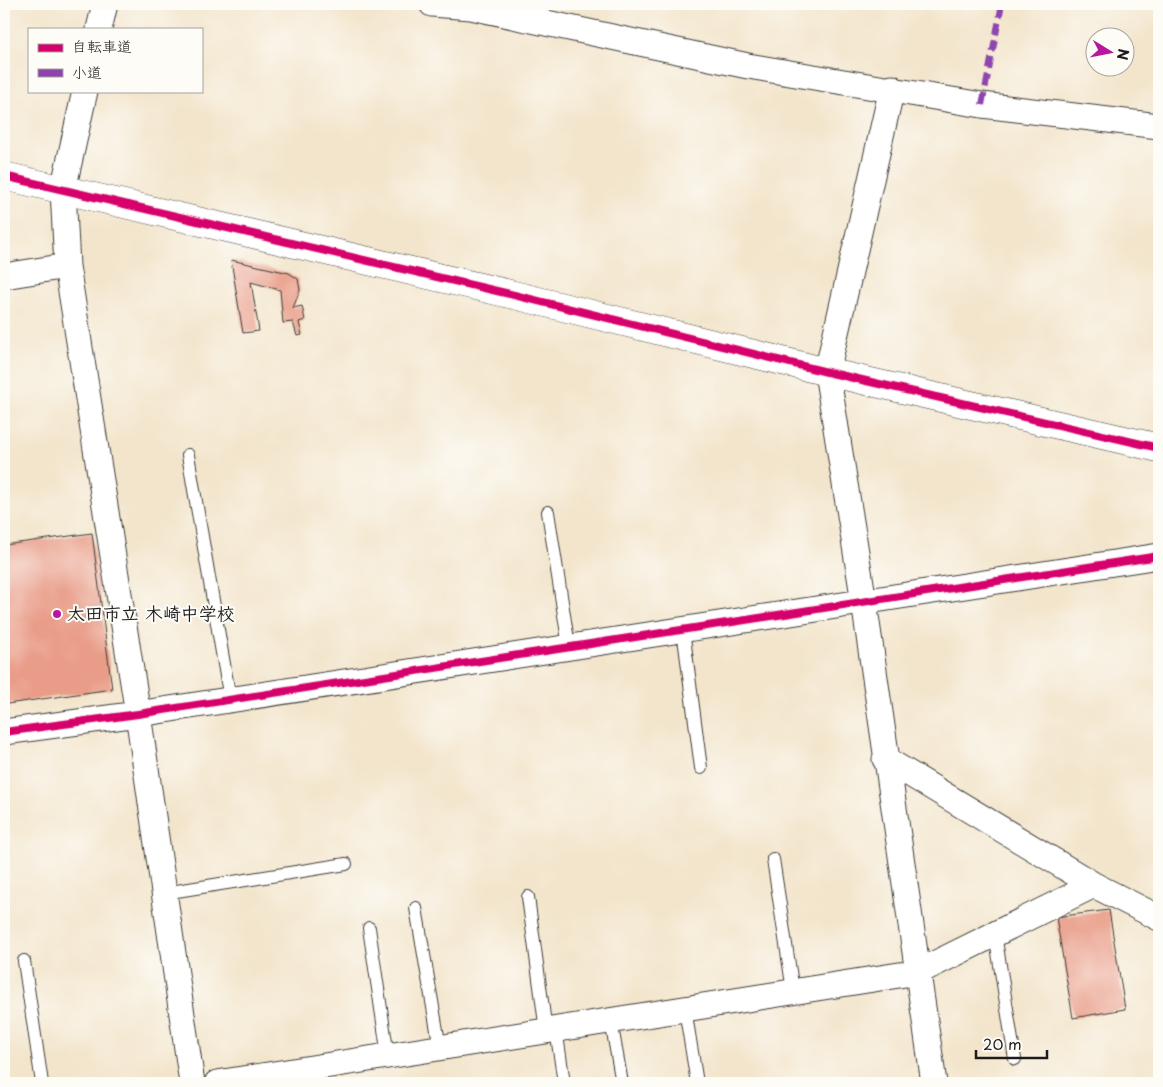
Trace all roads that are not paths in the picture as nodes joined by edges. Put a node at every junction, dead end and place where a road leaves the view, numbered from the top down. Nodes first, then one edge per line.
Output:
1 (105, 4) edge
2 (432, 4) edge
3 (99, 28) edge
4 (892, 88) junction
5 (85, 92) edge
6 (1159, 126) edge
7 (4, 176) edge
8 (63, 190) junction
9 (67, 266) junction
10 (4, 276) edge
11 (827, 372) junction
12 (1159, 448) edge
13 (188, 455) dead end
14 (548, 512) dead end
15 (1159, 556) edge
16 (864, 602) junction
17 (683, 630) junction
18 (569, 647) junction
19 (230, 698) junction
20 (138, 714) junction
21 (4, 732) edge
22 (885, 759) junction
23 (701, 768) dead end
24 (773, 859) dead end
25 (346, 864) dead end
26 (1094, 885) junction
27 (164, 893) junction
28 (528, 897) dead end
29 (416, 908) dead end
30 (1159, 918) edge
31 (369, 928) dead end
32 (994, 934) junction
33 (24, 961) dead end
34 (918, 972) junction
35 (793, 992) junction
36 (685, 1009) junction
37 (611, 1021) junction
38 (551, 1030) junction
39 (440, 1048) junction
40 (388, 1056) junction
41 (1015, 1059) dead end
42 (42, 1083) edge
43 (192, 1083) edge
44 (217, 1083) edge
45 (564, 1083) edge
46 (622, 1083) edge
47 (697, 1083) edge
48 (934, 1083) edge

1 - 3 street
2 - 4 street
4 - 6 street
4 - 11 street
5 - 8 street
7 - 8 street
8 - 9 street
8 - 11 street
9 - 10 street
9 - 20 street
11 - 12 street
11 - 16 street
13 - 19 lane
14 - 18 lane
15 - 16 street
16 - 17 street
16 - 22 street
17 - 18 street
17 - 23 lane
18 - 19 street
19 - 20 street
20 - 21 street
20 - 27 street
22 - 26 street
22 - 34 street
24 - 35 lane
25 - 27 lane
26 - 30 street
26 - 32 street
27 - 43 street
28 - 38 lane
29 - 39 lane
31 - 40 lane
32 - 34 street
32 - 41 lane
33 - 42 lane
34 - 35 street
34 - 48 street
35 - 36 street
36 - 37 street
36 - 47 lane
37 - 38 street
37 - 46 lane
38 - 39 street
38 - 45 lane
39 - 40 street
40 - 44 street

